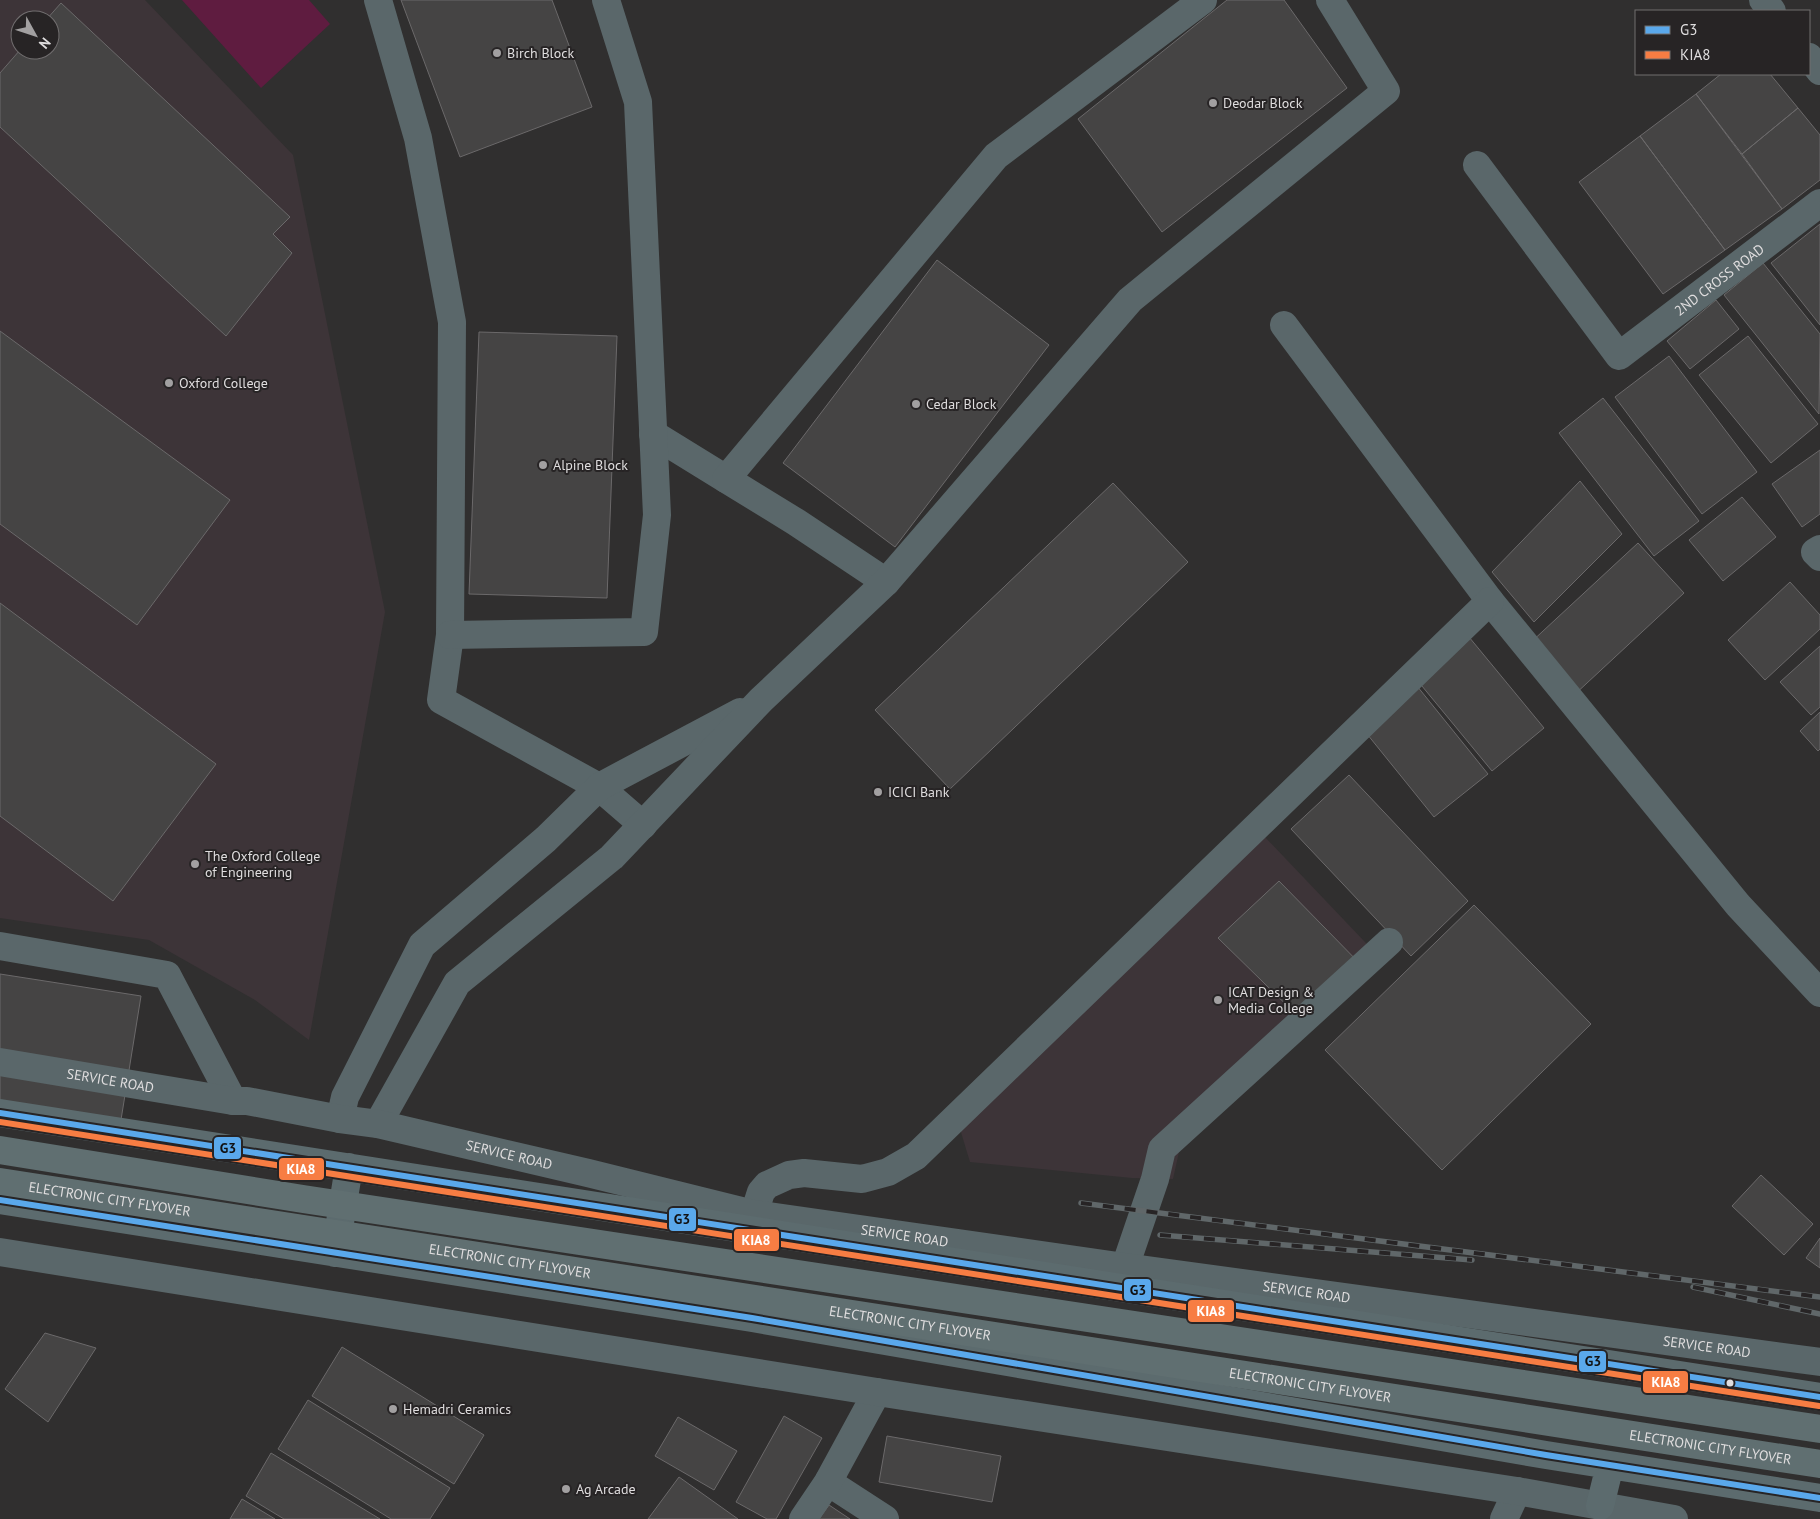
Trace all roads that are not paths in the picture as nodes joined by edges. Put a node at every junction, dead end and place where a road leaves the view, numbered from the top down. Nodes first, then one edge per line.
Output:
1 (378, 0) edge
2 (606, 0) edge
3 (1203, 0) edge
4 (1330, 0) edge
5 (1763, 0) edge
6 (1771, 10) edge
7 (1810, 58) edge
8 (1820, 71) edge
9 (1477, 165) dead end
10 (1820, 203) edge
11 (1284, 325) dead end
12 (653, 434) junction
13 (726, 479) junction
14 (886, 582) junction
15 (1490, 601) junction
16 (450, 635) junction
17 (761, 700) junction
18 (599, 787) junction
19 (643, 825) junction
20 (1389, 942) dead end
21 (0, 946) edge
22 (1820, 993) edge
23 (0, 1062) edge
24 (233, 1101) junction
25 (0, 1113) edge
26 (340, 1120) junction
27 (378, 1124) junction
28 (0, 1150) edge
29 (349, 1167) junction
30 (0, 1182) edge
31 (0, 1200) edge
32 (754, 1214) junction
33 (0, 1252) edge
34 (335, 1253) junction
35 (1125, 1267) junction
36 (1820, 1362) edge
37 (877, 1392) junction
38 (1820, 1396) edge
39 (1820, 1429) edge
40 (1820, 1464) edge
41 (1610, 1465) junction
42 (828, 1482) junction
43 (1517, 1491) junction
44 (1820, 1498) edge
45 (1600, 1506) junction
46 (803, 1519) edge
47 (885, 1519) edge
48 (1504, 1519) edge
49 (1674, 1519) edge

1 - 16 street
2 - 12 street
3 - 13 street
4 - 14 street
5 - 6 street
7 - 8 street
9 - 10 street, 2ND CROSS ROAD
11 - 15 street
12 - 13 street
12 - 16 street
13 - 14 street
14 - 17 street
15 - 22 street
15 - 32 street
16 - 18 street
17 - 18 street
17 - 19 street
18 - 19 street
18 - 26 street
19 - 27 street
20 - 35 street
21 - 24 street
23 - 24 street, SERVICE ROAD
24 - 26 street, SERVICE ROAD
25 - 29 highway
26 - 27 street, SERVICE ROAD
27 - 32 street, SERVICE ROAD
28 - 39 highway, bridge
29 - 34 highway
29 - 38 highway
30 - 40 highway, ELECTRONIC CITY FLYOVER, bridge
31 - 34 highway
32 - 35 street, SERVICE ROAD
33 - 37 street
34 - 41 highway
35 - 36 street, SERVICE ROAD
37 - 42 street
37 - 43 street
41 - 44 highway
41 - 45 highway
42 - 46 street
42 - 47 street
43 - 45 street
43 - 48 street
45 - 49 street

